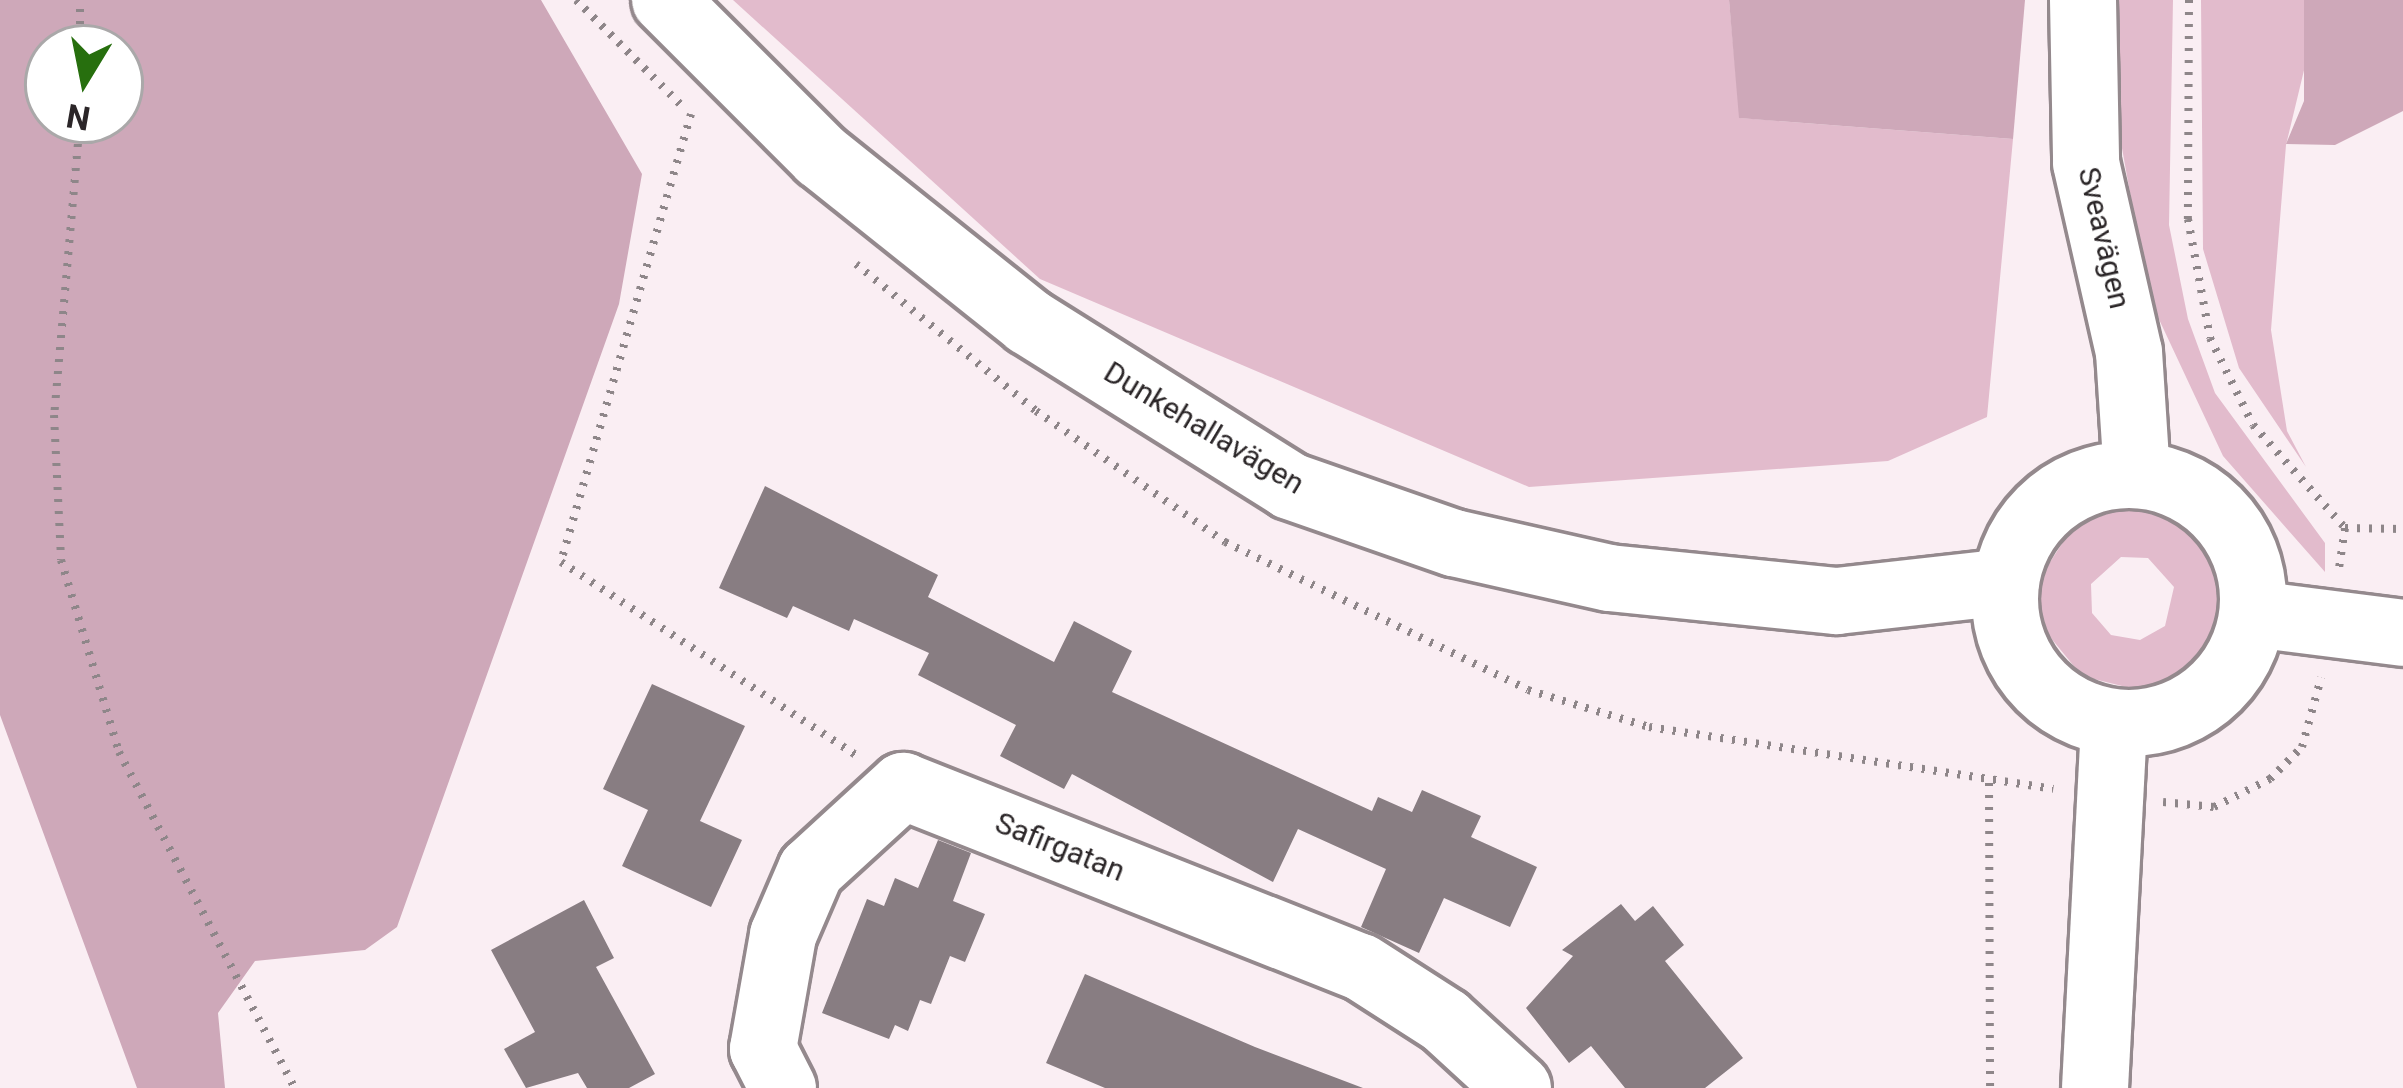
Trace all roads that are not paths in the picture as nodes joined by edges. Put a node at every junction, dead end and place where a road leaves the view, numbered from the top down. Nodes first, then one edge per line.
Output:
1 (665, 0) edge
2 (2083, 0) edge
3 (2137, 475) junction
4 (2006, 582) junction
5 (2253, 614) junction
6 (2403, 633) edge
7 (2114, 723) junction
8 (783, 1088) edge
9 (1518, 1088) edge
10 (2095, 1088) edge

1 - 4 street, Dunkehallavägen
2 - 3 street, Sveavägen
3 - 4 street
3 - 5 street
4 - 7 street
5 - 6 street
5 - 7 street
7 - 10 street
8 - 9 street, Safirgatan

